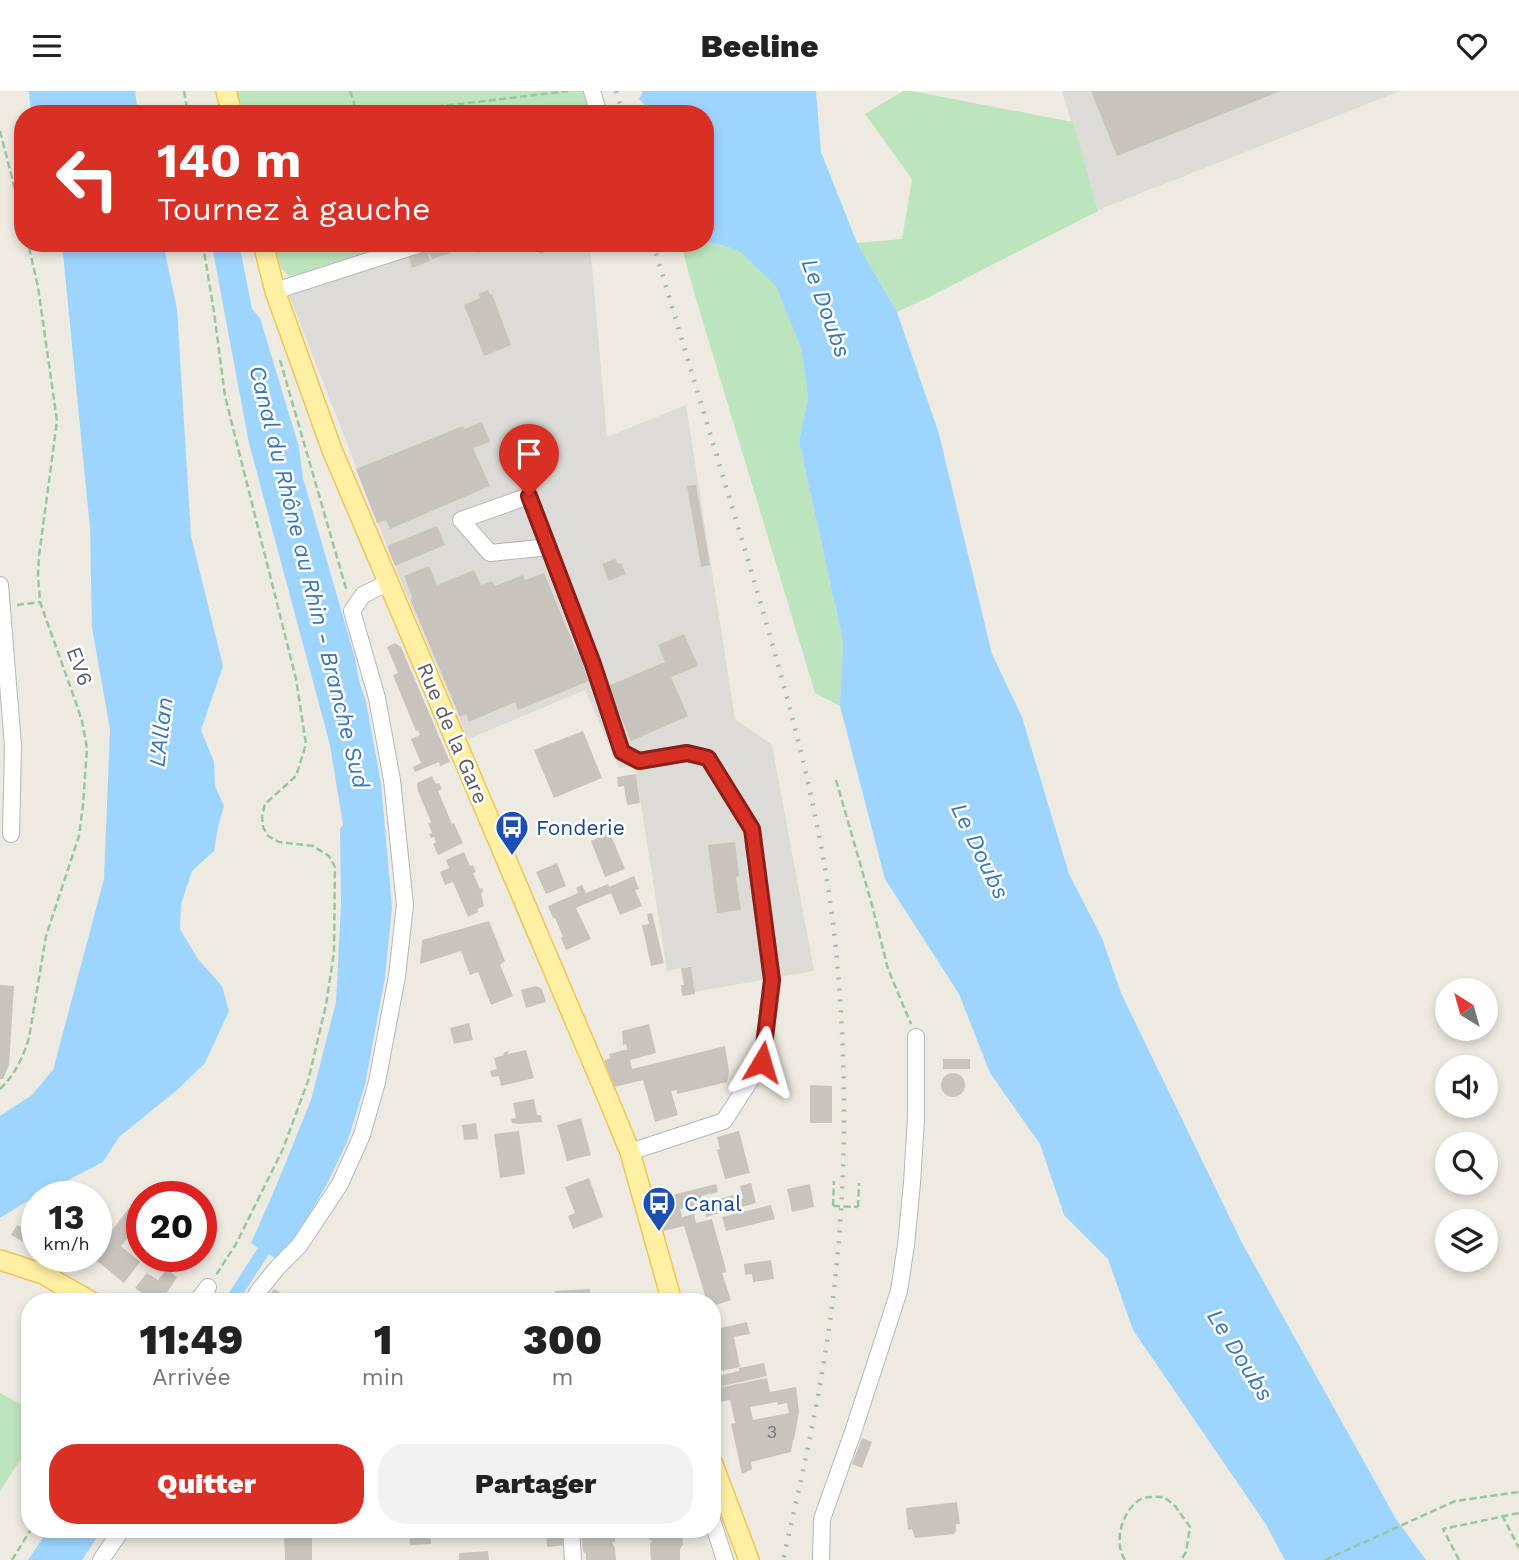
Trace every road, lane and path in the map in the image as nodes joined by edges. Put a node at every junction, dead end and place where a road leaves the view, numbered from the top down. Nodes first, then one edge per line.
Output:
1 (568, 91) edge
2 (451, 105) edge
3 (0, 131) edge
4 (14, 186) edge
5 (30, 252) edge
6 (204, 252) edge
7 (265, 252) edge
8 (396, 252) edge
9 (275, 291) junction
10 (278, 353) dead end
11 (549, 547) junction
12 (389, 582) junction
13 (0, 585) edge
14 (40, 602) junction
15 (8, 607) dead end
16 (352, 611) junction
17 (3, 645) edge
18 (5, 687) edge
19 (836, 780) dead end
20 (11, 834) dead end
21 (916, 1037) joint
22 (0, 1089) edge
23 (630, 1152) junction
24 (834, 1181) dead end
25 (859, 1183) dead end
26 (0, 1260) edge
27 (208, 1287) joint
28 (76, 1293) edge
29 (204, 1293) edge
30 (258, 1293) edge
31 (669, 1293) edge
32 (721, 1486) edge
33 (1519, 1492) edge
34 (1519, 1513) edge
35 (1503, 1515) junction
36 (25, 1538) edge
37 (116, 1538) edge
38 (572, 1538) edge
39 (718, 1538) edge
40 (1519, 1548) edge
41 (12, 1560) edge
42 (102, 1560) edge
43 (573, 1560) edge
44 (725, 1560) edge
45 (749, 1560) edge
46 (821, 1560) edge
47 (1125, 1560) edge
48 (1181, 1560) edge
49 (1325, 1560) edge
50 (1460, 1560) edge

1 - 2 path
3 - 4 path
5 - 14 path, EV6
6 - 27 path
7 - 9 main road, Rue de la Gare
8 - 9 street
9 - 12 main road, Rue de la Gare
10 - 16 path
11 - 11 street
11 - 23 street
12 - 16 street
12 - 23 main road, Rue de la Gare
13 - 17 street
14 - 15 path
14 - 22 path, EV6
16 - 30 street
17 - 18 street
18 - 20 street
19 - 21 path
21 - 46 street
23 - 31 main road, Rue de la Gare
24 - 25 path, bridge
26 - 28 main road
27 - 29 street
32 - 45 main road
33 - 49 path
34 - 35 path
35 - 40 path
35 - 50 path
36 - 41 path
37 - 42 street
38 - 43 street
39 - 44 street
47 - 48 path

